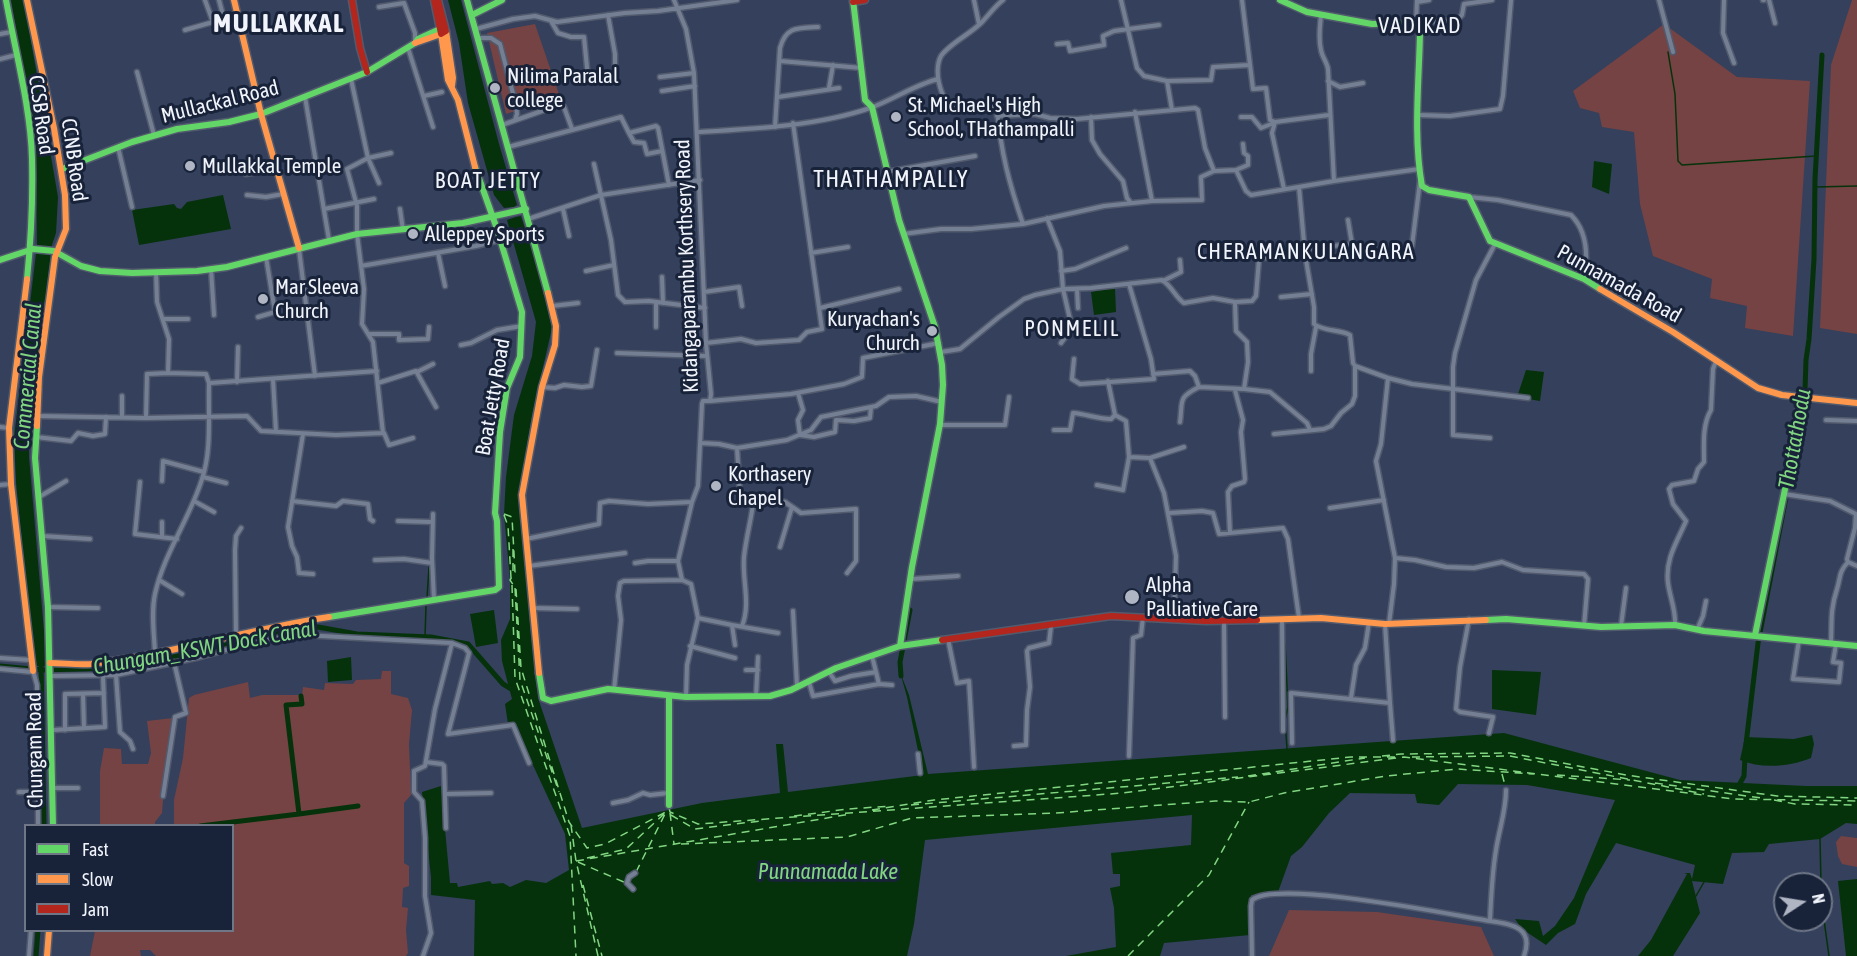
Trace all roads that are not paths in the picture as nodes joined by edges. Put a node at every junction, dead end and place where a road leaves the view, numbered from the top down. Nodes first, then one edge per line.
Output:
1 (6, 0) edge
2 (27, 0) edge
3 (205, 0) edge
4 (219, 0) edge
5 (234, 0) edge
6 (352, 0) edge
7 (436, 0) edge
8 (467, 0) edge
9 (502, 0) edge
10 (674, 0) edge
11 (737, 0) edge
12 (865, 0) edge
13 (974, 0) edge
14 (1003, 0) edge
15 (1121, 0) edge
16 (1242, 0) edge
17 (1280, 0) edge
18 (1429, 0) edge
19 (1492, 0) edge
20 (1511, 0) edge
21 (1659, 0) edge
22 (1725, 0) edge
23 (1769, 0) edge
24 (853, 1) edge
25 (1417, 1) edge
26 (379, 7) dead end
27 (679, 8) junction
28 (472, 15) junction
29 (608, 15) junction
30 (1321, 15) junction
31 (239, 16) junction
32 (224, 19) junction
33 (551, 20) junction
34 (213, 22) junction
35 (1416, 23) junction
36 (1775, 23) dead end
37 (980, 25) junction
38 (1159, 25) dead end
39 (818, 27) dead end
40 (476, 29) junction
41 (1128, 29) junction
42 (185, 30) dead end
43 (443, 30) junction
44 (11, 32) junction
45 (0, 34) edge
46 (479, 38) junction
47 (415, 43) junction
48 (1057, 44) dead end
49 (408, 48) junction
50 (1673, 52) dead end
51 (16, 55) junction
52 (0, 59) edge
53 (780, 62) junction
54 (1734, 63) dead end
55 (833, 65) junction
56 (1250, 65) junction
57 (863, 68) junction
58 (137, 72) dead end
59 (367, 72) junction
60 (694, 72) junction
61 (660, 76) dead end
62 (588, 78) dead end
63 (351, 79) junction
64 (938, 79) junction
65 (615, 81) dead end
66 (1167, 81) junction
67 (1328, 81) junction
68 (1363, 83) dead end
69 (695, 86) junction
70 (829, 88) junction
71 (839, 88) dead end
72 (662, 91) dead end
73 (442, 92) dead end
74 (424, 96) junction
75 (305, 97) junction
76 (778, 97) junction
77 (872, 107) junction
78 (1172, 110) junction
79 (1135, 112) junction
80 (261, 114) junction
81 (1329, 115) junction
82 (997, 116) junction
83 (1418, 116) junction
84 (1090, 117) junction
85 (1241, 117) dead end
86 (515, 120) junction
87 (1275, 122) junction
88 (793, 123) junction
89 (502, 125) junction
90 (433, 127) dead end
91 (775, 127) junction
92 (572, 129) junction
93 (697, 132) junction
94 (629, 133) junction
95 (154, 135) junction
96 (1243, 144) dead end
97 (118, 147) junction
98 (508, 147) junction
99 (662, 151) junction
100 (391, 153) dead end
101 (975, 156) dead end
102 (368, 158) junction
103 (594, 164) dead end
104 (62, 169) junction
105 (276, 169) junction
106 (1419, 169) junction
107 (1236, 170) junction
108 (1214, 171) junction
109 (886, 172) junction
110 (246, 174) dead end
111 (700, 180) junction
112 (1334, 180) junction
113 (1420, 181) junction
114 (379, 183) dead end
115 (669, 184) junction
116 (1299, 187) junction
117 (1284, 189) junction
118 (283, 194) junction
119 (247, 195) dead end
120 (601, 195) junction
121 (1469, 197) junction
122 (374, 199) dead end
123 (1152, 201) junction
124 (356, 202) junction
125 (1131, 203) junction
126 (132, 207) dead end
127 (324, 209) junction
128 (400, 209) dead end
129 (526, 209) junction
130 (563, 209) junction
131 (490, 217) junction
132 (1047, 218) junction
133 (528, 219) junction
134 (1348, 220) dead end
135 (1023, 224) junction
136 (403, 230) junction
137 (357, 234) junction
138 (903, 234) junction
139 (569, 236) dead end
140 (329, 240) junction
141 (500, 240) junction
142 (1495, 244) junction
143 (1412, 246) dead end
144 (299, 248) junction
145 (848, 248) dead end
146 (1126, 248) dead end
147 (32, 250) junction
148 (56, 252) junction
149 (1305, 252) junction
150 (438, 253) junction
151 (811, 253) junction
152 (266, 257) junction
153 (0, 260) edge
154 (1180, 260) dead end
155 (614, 265) junction
156 (361, 266) junction
157 (211, 269) junction
158 (156, 271) junction
159 (586, 271) dead end
160 (1061, 271) junction
161 (662, 277) dead end
162 (1584, 279) junction
163 (1163, 281) junction
164 (1129, 284) junction
165 (445, 286) dead end
166 (1063, 289) junction
167 (1077, 289) junction
168 (899, 290) dead end
169 (704, 292) junction
170 (1312, 294) junction
171 (1281, 297) dead end
172 (656, 302) junction
173 (1235, 302) junction
174 (578, 303) dead end
175 (663, 303) junction
176 (552, 306) junction
177 (742, 306) dead end
178 (705, 308) junction
179 (819, 308) junction
180 (1078, 308) dead end
181 (214, 315) dead end
182 (258, 317) dead end
183 (164, 319) junction
184 (188, 319) dead end
185 (1083, 323) dead end
186 (522, 326) junction
187 (429, 327) dead end
188 (656, 327) dead end
189 (1316, 327) junction
190 (1071, 328) junction
191 (369, 334) junction
192 (706, 343) junction
193 (940, 343) junction
194 (1061, 343) dead end
195 (461, 345) dead end
196 (238, 346) dead end
197 (597, 350) dead end
198 (941, 352) junction
199 (617, 353) dead end
200 (707, 356) junction
201 (1074, 359) dead end
202 (1716, 361) junction
203 (433, 364) dead end
204 (1355, 366) junction
205 (376, 371) junction
206 (1311, 371) dead end
207 (417, 372) junction
208 (168, 373) junction
209 (1153, 374) junction
210 (315, 376) junction
211 (1388, 378) junction
212 (273, 379) junction
213 (1108, 381) junction
214 (237, 382) junction
215 (209, 383) junction
216 (378, 383) junction
217 (542, 387) junction
218 (1199, 387) junction
219 (1235, 389) junction
220 (1244, 389) junction
221 (1453, 390) junction
222 (798, 393) junction
223 (122, 396) dead end
224 (1009, 397) dead end
225 (1802, 398) junction
226 (1528, 399) dead end
227 (710, 401) junction
228 (942, 402) junction
229 (1857, 403) edge
230 (436, 407) dead end
231 (871, 407) junction
232 (1115, 415) junction
233 (36, 416) junction
234 (208, 416) junction
235 (106, 417) junction
236 (122, 417) junction
237 (146, 418) junction
238 (1826, 420) dead end
239 (1857, 421) edge
240 (1180, 422) dead end
241 (940, 426) junction
242 (0, 427) edge
243 (9, 428) junction
244 (1054, 430) dead end
245 (1310, 430) junction
246 (276, 432) junction
247 (384, 432) junction
248 (303, 434) junction
249 (1274, 434) dead end
250 (800, 435) junction
251 (36, 437) junction
252 (413, 438) dead end
253 (1490, 438) dead end
254 (701, 443) junction
255 (1184, 447) dead end
256 (737, 448) junction
257 (1129, 457) junction
258 (1150, 458) junction
259 (204, 474) junction
260 (66, 481) dead end
261 (162, 481) dead end
262 (140, 482) dead end
263 (226, 483) dead end
264 (11, 484) junction
265 (0, 485) edge
266 (1097, 485) dead end
267 (1785, 494) junction
268 (754, 497) junction
269 (38, 498) junction
270 (1384, 500) junction
271 (194, 501) junction
272 (292, 501) junction
273 (692, 502) junction
274 (792, 507) junction
275 (1330, 508) dead end
276 (214, 512) dead end
277 (1169, 513) junction
278 (433, 514) dead end
279 (373, 521) dead end
280 (398, 521) dead end
281 (162, 522) dead end
282 (432, 522) junction
283 (241, 528) dead end
284 (1230, 533) junction
285 (42, 536) junction
286 (162, 537) junction
287 (90, 539) dead end
288 (177, 539) junction
289 (525, 539) junction
290 (780, 547) dead end
291 (626, 553) dead end
292 (1395, 558) junction
293 (375, 560) dead end
294 (678, 561) junction
295 (1848, 562) junction
296 (432, 563) junction
297 (635, 563) dead end
298 (528, 566) junction
299 (1857, 566) edge
300 (847, 573) dead end
301 (313, 574) dead end
302 (958, 576) dead end
303 (911, 579) junction
304 (159, 580) junction
305 (682, 580) junction
306 (1626, 588) dead end
307 (182, 594) dead end
308 (434, 601) junction
309 (1706, 602) dead end
310 (48, 607) junction
311 (98, 608) dead end
312 (532, 608) junction
313 (577, 609) dead end
314 (793, 611) dead end
315 (1143, 616) junction
316 (698, 618) junction
317 (1174, 618) junction
318 (1299, 618) junction
319 (1282, 619) junction
320 (1468, 619) junction
321 (1224, 620) junction
322 (1370, 622) junction
323 (1387, 624) junction
324 (732, 625) junction
325 (1675, 625) junction
326 (742, 626) junction
327 (1051, 626) junction
328 (1584, 626) junction
329 (1621, 626) junction
330 (1697, 630) junction
331 (778, 633) dead end
332 (236, 635) junction
333 (1758, 636) junction
334 (948, 638) junction
335 (1799, 640) junction
336 (452, 643) junction
337 (1833, 643) junction
338 (735, 645) dead end
339 (690, 646) junction
340 (903, 646) junction
341 (1857, 646) edge
342 (155, 653) junction
343 (872, 656) junction
344 (758, 657) dead end
345 (0, 658) edge
346 (735, 658) dead end
347 (174, 662) junction
348 (32, 667) junction
349 (0, 669) edge
350 (50, 670) junction
351 (746, 670) dead end
352 (758, 670) junction
353 (829, 672) junction
354 (876, 672) junction
355 (116, 675) junction
356 (103, 676) junction
357 (809, 681) junction
358 (879, 684) junction
359 (892, 685) dead end
360 (798, 687) junction
361 (614, 690) junction
362 (104, 693) junction
363 (83, 694) junction
364 (669, 696) junction
365 (756, 696) junction
366 (686, 697) junction
367 (1351, 698) junction
368 (1390, 703) junction
369 (1225, 717) dead end
370 (84, 729) junction
371 (52, 730) junction
372 (65, 730) junction
373 (1283, 731) dead end
374 (1489, 733) dead end
375 (1393, 740) dead end
376 (1292, 743) dead end
377 (1014, 746) dead end
378 (133, 749) dead end
379 (918, 754) dead end
380 (1129, 756) dead end
381 (426, 762) junction
382 (529, 763) dead end
383 (974, 767) dead end
384 (920, 773) dead end
385 (53, 788) junction
386 (78, 788) dead end
387 (1506, 790) dead end
388 (20, 792) dead end
389 (39, 792) junction
390 (491, 793) dead end
391 (669, 793) junction
392 (445, 794) junction
393 (163, 796) dead end
394 (613, 802) dead end
395 (669, 805) dead end
396 (38, 824) edge
397 (53, 824) edge
398 (446, 828) dead end
399 (635, 873) dead end
400 (633, 889) dead end
401 (1490, 921) junction
402 (31, 932) edge
403 (49, 932) edge
404 (28, 956) edge
405 (47, 956) edge
406 (423, 956) edge
407 (1252, 956) edge
408 (1524, 956) edge

1 - 44 main road, CCSB Road
2 - 104 main road, CCNB Road
3 - 34 street
4 - 32 street
5 - 31 main road
6 - 59 main road
7 - 43 main road, Boat Jetty Road
8 - 28 main road
9 - 28 main road
10 - 27 street, Kidangaparambu Korthsery Road
11 - 27 street
12 - 24 main road
13 - 37 street
14 - 37 street
15 - 41 street
16 - 56 street
17 - 30 main road
18 - 25 street
19 - 35 street
20 - 83 street
21 - 50 street
22 - 54 street
23 - 36 street
24 - 57 main road
25 - 35 street
26 - 47 street
27 - 29 street
27 - 60 street, Kidangaparambu Korthsery Road
28 - 40 main road
29 - 33 street
29 - 65 street
30 - 35 main road
30 - 67 street
31 - 32 street
31 - 80 main road
32 - 34 street
33 - 40 street
33 - 62 street
34 - 42 street
35 - 83 main road
37 - 64 street
38 - 41 street
39 - 53 street
40 - 46 main road
41 - 48 street
41 - 66 street
43 - 47 main road, Mullackal Road
43 - 131 main road, Boat Jetty Road
44 - 45 street
44 - 51 main road, CCSB Road
46 - 86 street
46 - 89 main road
47 - 49 main road, Mullackal Road
49 - 59 main road, Mullackal Road
49 - 74 street
51 - 52 street
51 - 147 main road, CCSB Road
53 - 55 street
53 - 76 street
55 - 57 street
55 - 70 street
56 - 66 street
56 - 87 street
57 - 77 main road
58 - 95 street
59 - 63 main road, Mullackal Road
60 - 61 street
60 - 69 street, Kidangaparambu Korthsery Road
63 - 75 main road, Mullackal Road
63 - 102 street
64 - 77 street
64 - 82 street
66 - 78 street
67 - 68 street
67 - 81 street
69 - 72 street
69 - 93 street, Kidangaparambu Korthsery Road
70 - 71 street
70 - 76 street
73 - 74 street
74 - 90 street
75 - 80 main road, Mullackal Road
75 - 127 street
76 - 91 street
77 - 88 street
77 - 109 main road
78 - 79 street
78 - 108 street
79 - 84 street
79 - 123 street
80 - 95 main road, Mullackal Road
80 - 105 main road
81 - 87 street
81 - 112 street
82 - 84 street
82 - 135 street
83 - 106 main road
84 - 125 street
85 - 87 street
86 - 89 street
86 - 92 street
87 - 117 street
88 - 91 street
88 - 151 street
89 - 98 main road
91 - 93 street
92 - 94 street
92 - 98 street
93 - 111 street, Kidangaparambu Korthsery Road
94 - 99 street
94 - 99 street
95 - 97 main road, Mullackal Road
96 - 107 street
97 - 104 main road, Mullackal Road
97 - 126 street
98 - 129 main road
99 - 115 street
100 - 102 street
101 - 109 street
102 - 114 street
102 - 124 street
103 - 120 street
104 - 148 main road, CCNB Road
105 - 110 street
105 - 118 main road
106 - 112 street
106 - 113 main road
107 - 108 street
107 - 117 street
108 - 123 street
109 - 138 main road
111 - 115 street
111 - 169 street, Kidangaparambu Korthsery Road
112 - 116 street
113 - 121 main road
113 - 143 street
115 - 120 street
116 - 117 street
116 - 149 street
118 - 119 street
118 - 144 main road
120 - 130 street
120 - 155 street
121 - 142 main road
121 - 162 street
122 - 124 street
123 - 125 street
124 - 127 street
124 - 137 street
125 - 132 street
127 - 140 street
128 - 136 street
129 - 131 main road
129 - 133 main road
130 - 133 street
130 - 139 street
131 - 136 main road
131 - 141 main road, Boat Jetty Road
132 - 135 street
132 - 160 street
133 - 176 main road
134 - 149 street
135 - 138 street
136 - 137 main road
137 - 140 main road
137 - 156 street
138 - 193 main road
140 - 144 main road
141 - 150 street
141 - 186 main road, Boat Jetty Road
142 - 162 main road, Punnamada Road
142 - 221 street
144 - 152 main road
144 - 210 street
145 - 151 street
146 - 160 street
147 - 148 main road
147 - 153 main road
147 - 243 main road, CCSB Road
148 - 158 main road
148 - 233 main road, CCNB Road
149 - 170 street
149 - 173 street
150 - 156 street
150 - 165 street
151 - 179 street
152 - 157 main road
152 - 182 street
154 - 163 street
155 - 159 street
155 - 172 street
156 - 191 street
157 - 158 main road
157 - 181 street
158 - 183 street
160 - 166 street
161 - 175 street
162 - 202 main road, Punnamada Road
163 - 164 street
163 - 173 street
164 - 167 street
164 - 209 street
166 - 167 street
166 - 190 street
166 - 198 street
167 - 180 street
168 - 179 street
169 - 177 street
169 - 178 street, Kidangaparambu Korthsery Road
170 - 171 street
170 - 189 street
172 - 175 street
172 - 188 street
173 - 220 street
174 - 176 street
175 - 178 street
176 - 217 main road
178 - 192 street, Kidangaparambu Korthsery Road
179 - 192 street
183 - 184 street
183 - 208 street
185 - 190 street
186 - 195 street
186 - 308 main road, Boat Jetty Road
187 - 191 street
189 - 204 street
189 - 206 street
190 - 194 street
191 - 205 street
192 - 200 street, Kidangaparambu Korthsery Road
193 - 198 main road
193 - 222 street
196 - 214 street
197 - 217 street
198 - 228 main road
199 - 200 street
200 - 227 street, Kidangaparambu Korthsery Road
201 - 213 street
202 - 225 main road, Punnamada Road
202 - 325 street
203 - 207 street
204 - 211 street
204 - 245 street
205 - 210 street
205 - 216 street
207 - 216 street
207 - 230 street
208 - 215 street
208 - 237 street
209 - 213 street
209 - 218 street
210 - 212 street
211 - 221 street
211 - 270 street
212 - 214 street
212 - 246 street
213 - 232 street
214 - 215 street
215 - 234 street
216 - 247 street
217 - 289 main road
218 - 219 street
218 - 240 street
219 - 220 street
219 - 284 street
220 - 245 street
221 - 226 street
221 - 253 street
222 - 227 street
222 - 250 street
223 - 236 street
224 - 241 street
225 - 229 main road, Punnamada Road
225 - 267 main road
227 - 254 street, Kidangaparambu Korthsery Road
228 - 231 street
228 - 241 main road
231 - 250 street
231 - 250 street
232 - 244 street
232 - 257 street
233 - 235 street
233 - 251 main road, CCNB Road
234 - 237 street
234 - 246 street
234 - 259 street
235 - 236 street
235 - 251 street
236 - 237 street
238 - 239 street
241 - 303 main road
242 - 243 street
243 - 264 main road, CCSB Road
245 - 249 street
246 - 248 street
247 - 248 street
247 - 252 street
248 - 272 street
250 - 256 street
251 - 269 main road, Chungam Road
254 - 256 street
254 - 273 street, Kidangaparambu Korthsery Road
255 - 258 street
256 - 268 street
257 - 258 street
257 - 266 street
258 - 277 street
259 - 261 street
259 - 263 street
259 - 271 street
260 - 269 street
262 - 286 street
264 - 265 street
264 - 348 main road, CCSB Road
267 - 295 street
267 - 333 main road
268 - 274 street
268 - 326 street
269 - 285 main road, Chungam Road
270 - 275 street
270 - 292 street
271 - 276 street
271 - 288 street
272 - 279 street
272 - 301 street
273 - 289 street
273 - 294 street, Kidangaparambu Korthsery Road
274 - 290 street
274 - 300 street
277 - 284 street
277 - 317 street
278 - 282 street
280 - 282 street
281 - 286 street
282 - 296 street
283 - 332 street
284 - 318 street
285 - 287 street
285 - 310 main road, Chungam Road
286 - 288 street
288 - 304 street
289 - 298 main road
291 - 298 street
292 - 323 street
292 - 328 street
293 - 296 street
294 - 297 street
294 - 305 street, Kidangaparambu Korthsery Road
295 - 299 street
295 - 337 street
296 - 308 street
298 - 312 main road
302 - 303 street
303 - 340 main road
304 - 307 street
304 - 342 street
305 - 316 street, Kidangaparambu Korthsery Road
305 - 361 street
306 - 329 street
308 - 332 main road
309 - 330 street
310 - 311 street
310 - 350 main road, Chungam Road
312 - 313 street
312 - 361 main road
314 - 360 street
315 - 317 main road
315 - 327 main road
315 - 380 street
316 - 324 street
316 - 339 street, Kidangaparambu Korthsery Road
317 - 321 main road
318 - 319 main road
318 - 322 main road
319 - 321 main road
319 - 373 street
320 - 323 main road
320 - 328 main road
320 - 374 street
321 - 369 street
322 - 323 main road
322 - 367 street
323 - 368 street
324 - 326 street
324 - 338 street
325 - 329 main road
325 - 330 main road
326 - 331 street
327 - 334 main road
327 - 377 street
328 - 329 main road
330 - 333 main road
332 - 342 main road
333 - 335 main road
334 - 340 main road
334 - 383 street
335 - 337 main road
335 - 337 street
336 - 347 street
336 - 381 street
336 - 382 street
337 - 341 main road
339 - 346 street
339 - 366 street, Kidangaparambu Korthsery Road
340 - 343 main road
342 - 350 main road
343 - 353 main road
343 - 354 street
344 - 352 street
345 - 348 street
347 - 355 street
347 - 393 street
348 - 349 street
348 - 389 street
350 - 356 street
350 - 371 main road, Chungam Road
351 - 352 street
352 - 365 street
353 - 354 street
353 - 357 main road
354 - 358 street
355 - 356 street
355 - 378 street
356 - 362 street
357 - 358 street
357 - 360 main road
358 - 359 street
360 - 365 main road
361 - 364 main road
362 - 363 street
362 - 370 street
363 - 370 street
363 - 372 street
364 - 366 main road
364 - 391 main road
365 - 366 main road
367 - 368 street
367 - 376 street
368 - 375 street
370 - 372 street
371 - 372 street
371 - 385 main road, Chungam Road
379 - 384 street
381 - 392 street
381 - 406 street
385 - 386 street
385 - 397 main road, Chungam Road
387 - 401 street
388 - 389 street
389 - 396 street
390 - 392 street
391 - 394 street
391 - 395 main road
392 - 398 street
399 - 400 street
401 - 407 street
401 - 408 street
402 - 404 street
403 - 405 main road

